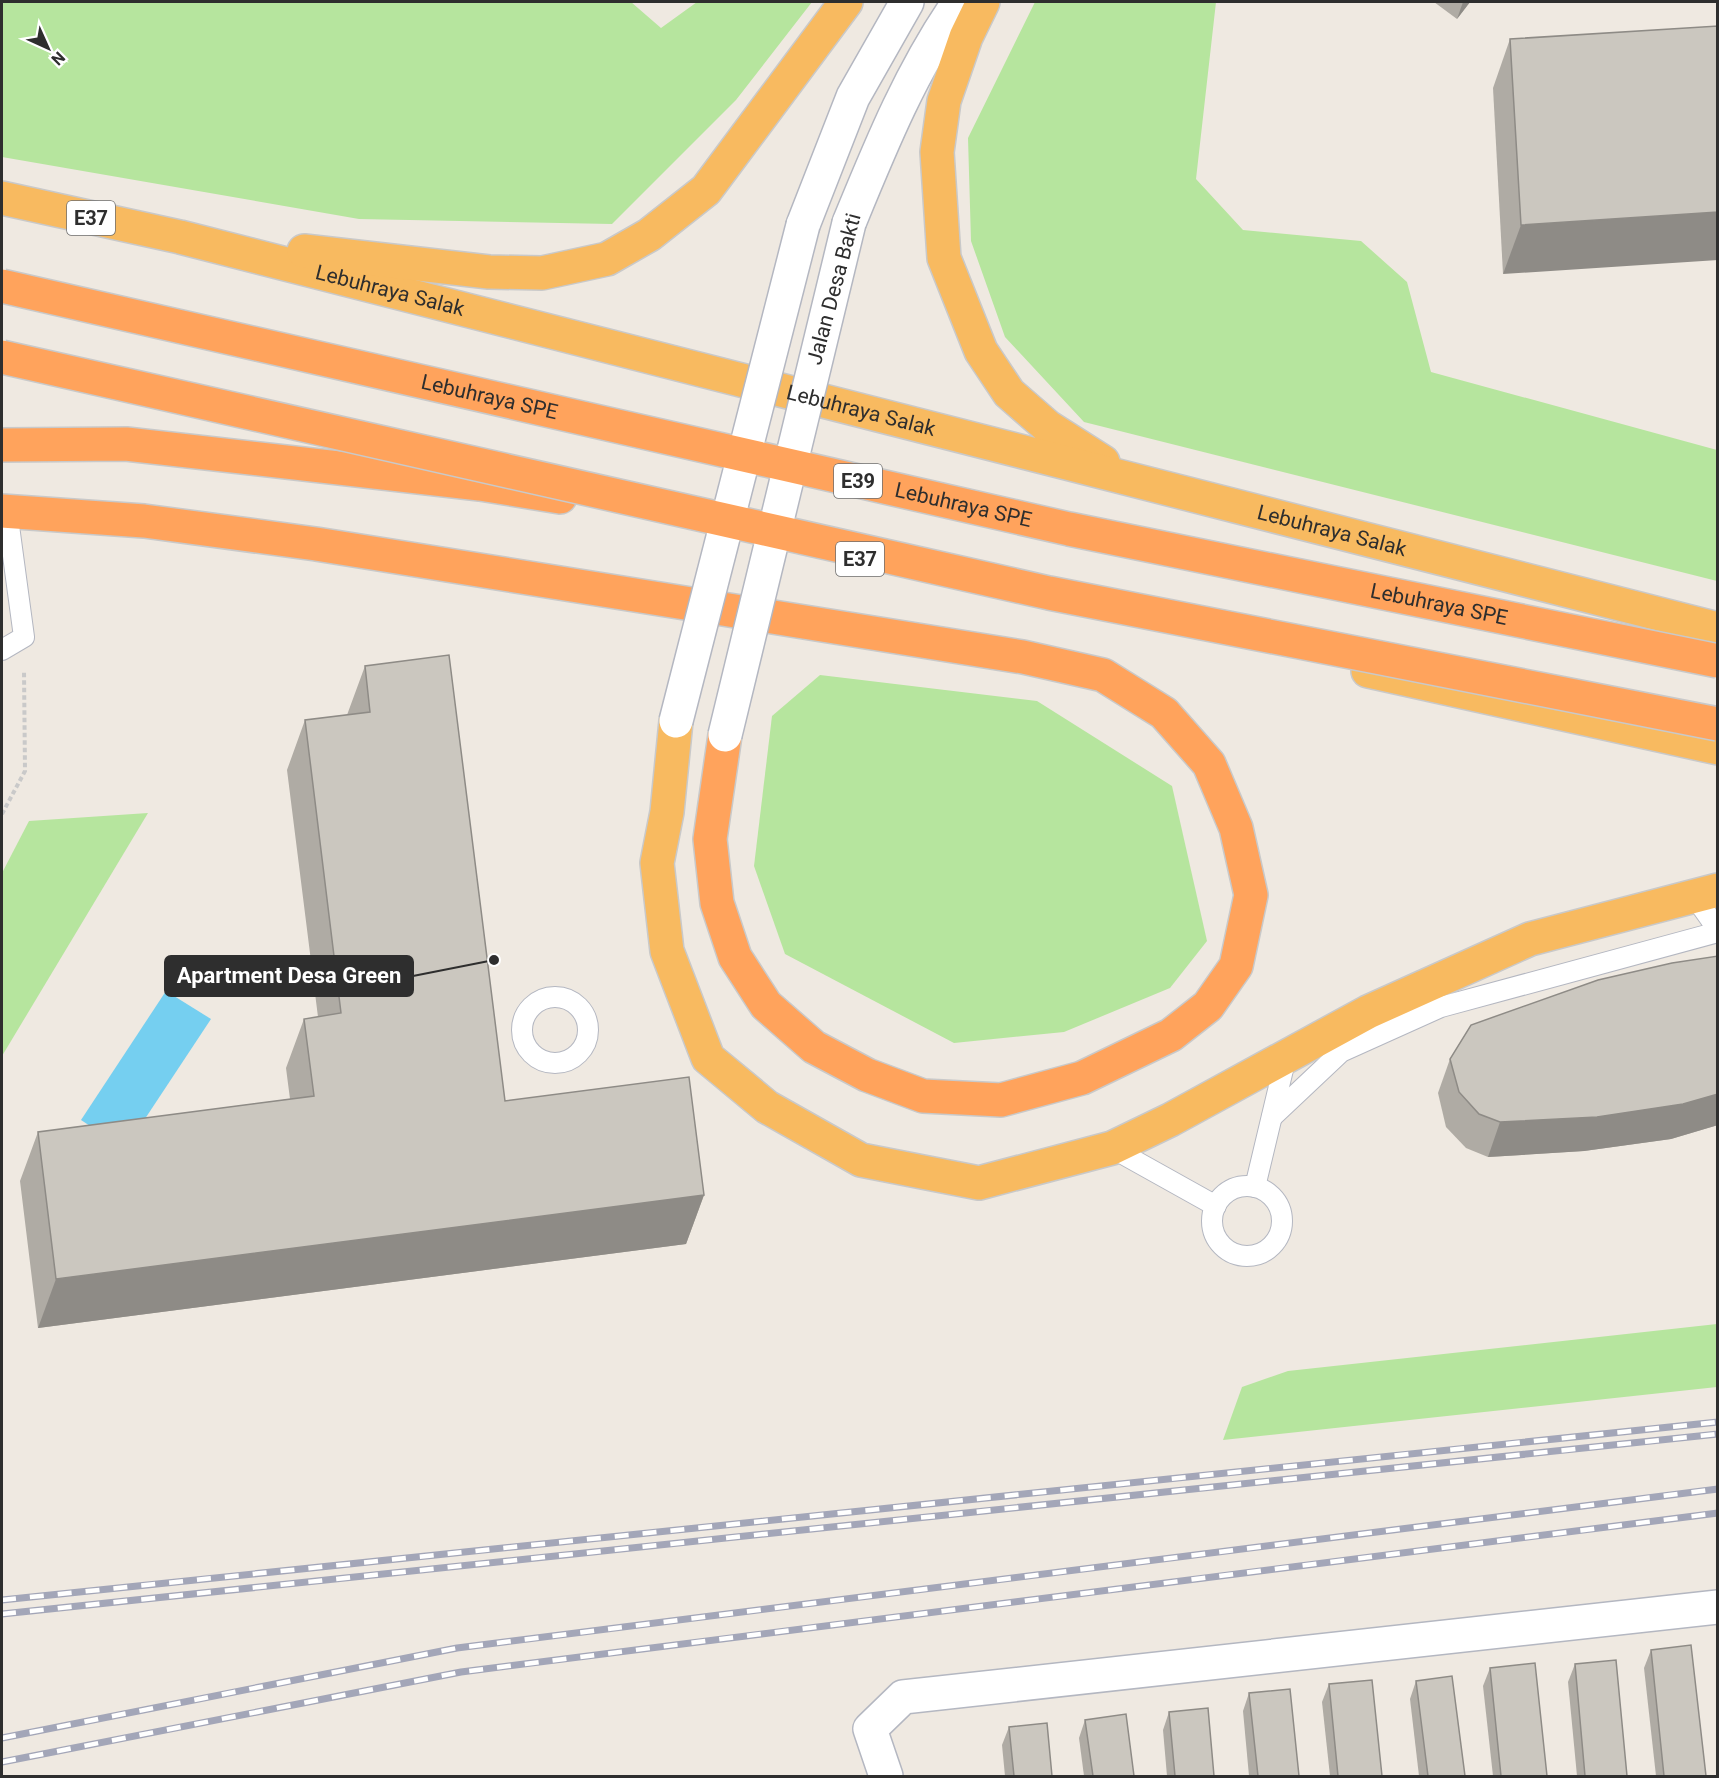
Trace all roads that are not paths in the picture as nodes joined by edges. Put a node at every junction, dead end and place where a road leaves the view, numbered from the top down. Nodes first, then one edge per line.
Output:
1 (846, 2) edge
2 (907, 2) edge
3 (959, 2) edge
4 (983, 2) edge
5 (2, 198) edge
6 (180, 237) junction
7 (2, 286) edge
8 (2, 357) edge
9 (2, 373) edge
10 (2, 445) edge
11 (1135, 480) junction
12 (639, 510) junction
13 (4, 511) edge
14 (1718, 629) edge
15 (2, 650) edge
16 (1718, 661) edge
17 (676, 721) joint
18 (1718, 724) edge
19 (725, 735) joint
20 (1718, 748) edge
21 (1706, 893) edge
22 (1718, 931) edge
23 (1286, 1057) junction
24 (1272, 1117) junction
25 (1112, 1148) junction
26 (1255, 1187) junction
27 (1216, 1206) junction
28 (1718, 1608) edge
29 (886, 1776) edge

1 - 6 highway
2 - 17 street, Jalan Desa Bakti, bridge
3 - 19 street, Jalan Desa Bakti, bridge
4 - 11 highway
5 - 6 highway, Lebuhraya Salak / E37
6 - 11 highway, Lebuhraya Salak / E37
7 - 16 highway, Lebuhraya SPE / E39, bridge
8 - 18 highway, bridge
9 - 12 highway, E37
10 - 12 highway
11 - 14 highway, Lebuhraya Salak / E37
12 - 20 highway, E37
13 - 15 lane
13 - 19 highway
17 - 25 highway
21 - 22 lane
21 - 23 highway
22 - 24 lane
23 - 24 lane
23 - 25 highway
24 - 26 lane
25 - 27 lane
26 - 27 lane
26 - 27 lane
28 - 29 street

